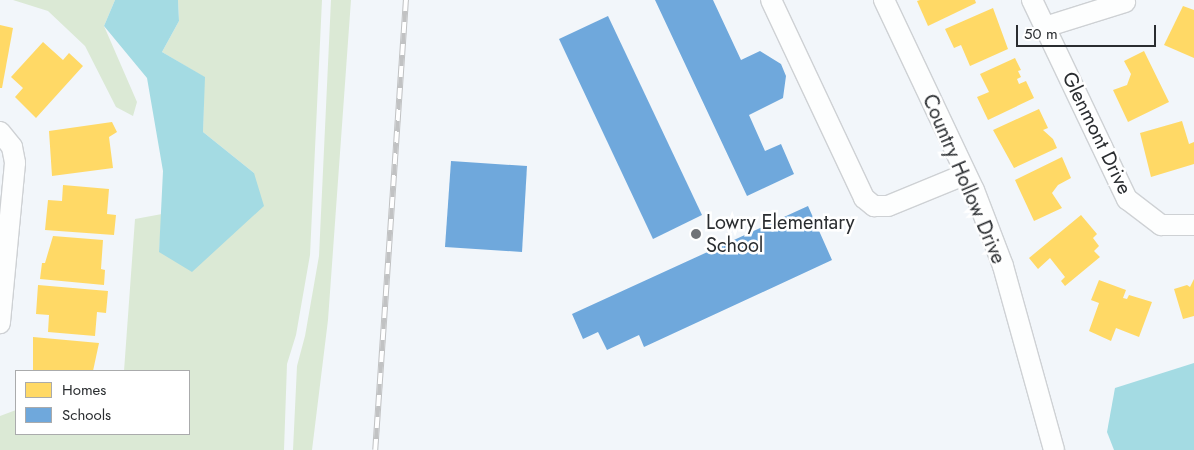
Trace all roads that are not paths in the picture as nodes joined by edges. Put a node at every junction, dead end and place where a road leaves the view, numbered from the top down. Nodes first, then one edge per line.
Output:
1 (771, 0) edge
2 (884, 0) edge
3 (1032, 0) edge
4 (1124, 2) dead end
5 (1045, 27) junction
6 (0, 132) edge
7 (966, 174) junction
8 (1194, 225) edge
9 (0, 323) edge
10 (1054, 450) edge

1 - 7 street
2 - 7 street, Country Hollow Drive
3 - 5 street, Glenmont Drive
4 - 5 street
5 - 8 street, Glenmont Drive
6 - 9 street
7 - 10 street, Country Hollow Drive

